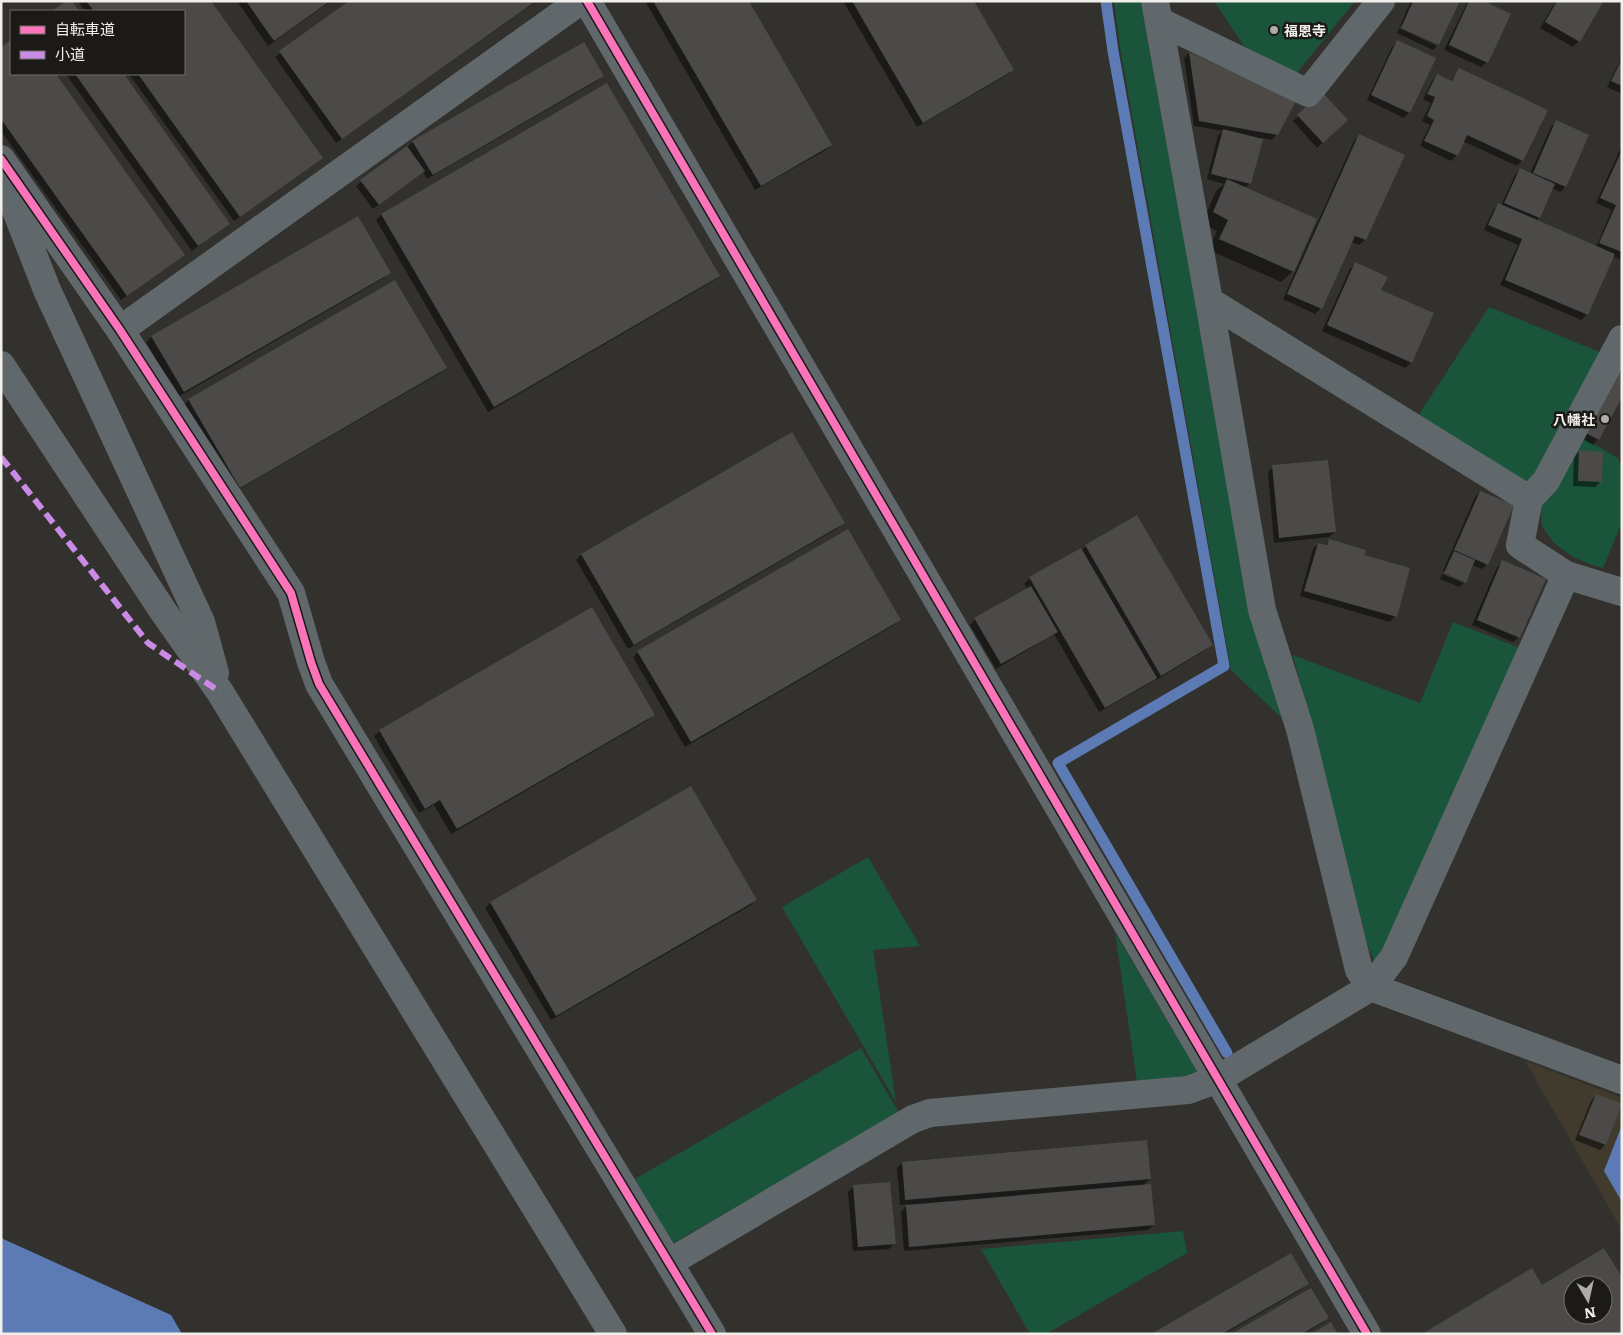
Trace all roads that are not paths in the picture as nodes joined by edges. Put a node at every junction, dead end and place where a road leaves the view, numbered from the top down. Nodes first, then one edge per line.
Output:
1 (580, 1) edge
2 (587, 1) edge
3 (1381, 1) edge
4 (1157, 11) edge
5 (1, 159) edge
6 (1, 172) edge
7 (1209, 301) junction
8 (120, 330) junction
9 (1622, 339) edge
10 (1, 365) edge
11 (1529, 499) junction
12 (1566, 575) junction
13 (1622, 592) edge
14 (220, 692) junction
15 (1371, 987) junction
16 (1218, 1079) junction
17 (1622, 1080) edge
18 (670, 1262) junction
19 (613, 1334) edge
20 (712, 1334) edge
21 (1367, 1334) edge

1 - 8 street
2 - 16 street
3 - 4 street
4 - 7 street
5 - 8 street
6 - 14 street
7 - 11 street
7 - 15 street
8 - 18 street
9 - 11 street
10 - 14 street
11 - 12 street
12 - 13 street
12 - 15 street
14 - 19 street
15 - 16 street
15 - 17 street
16 - 18 street
16 - 21 street
18 - 20 street

